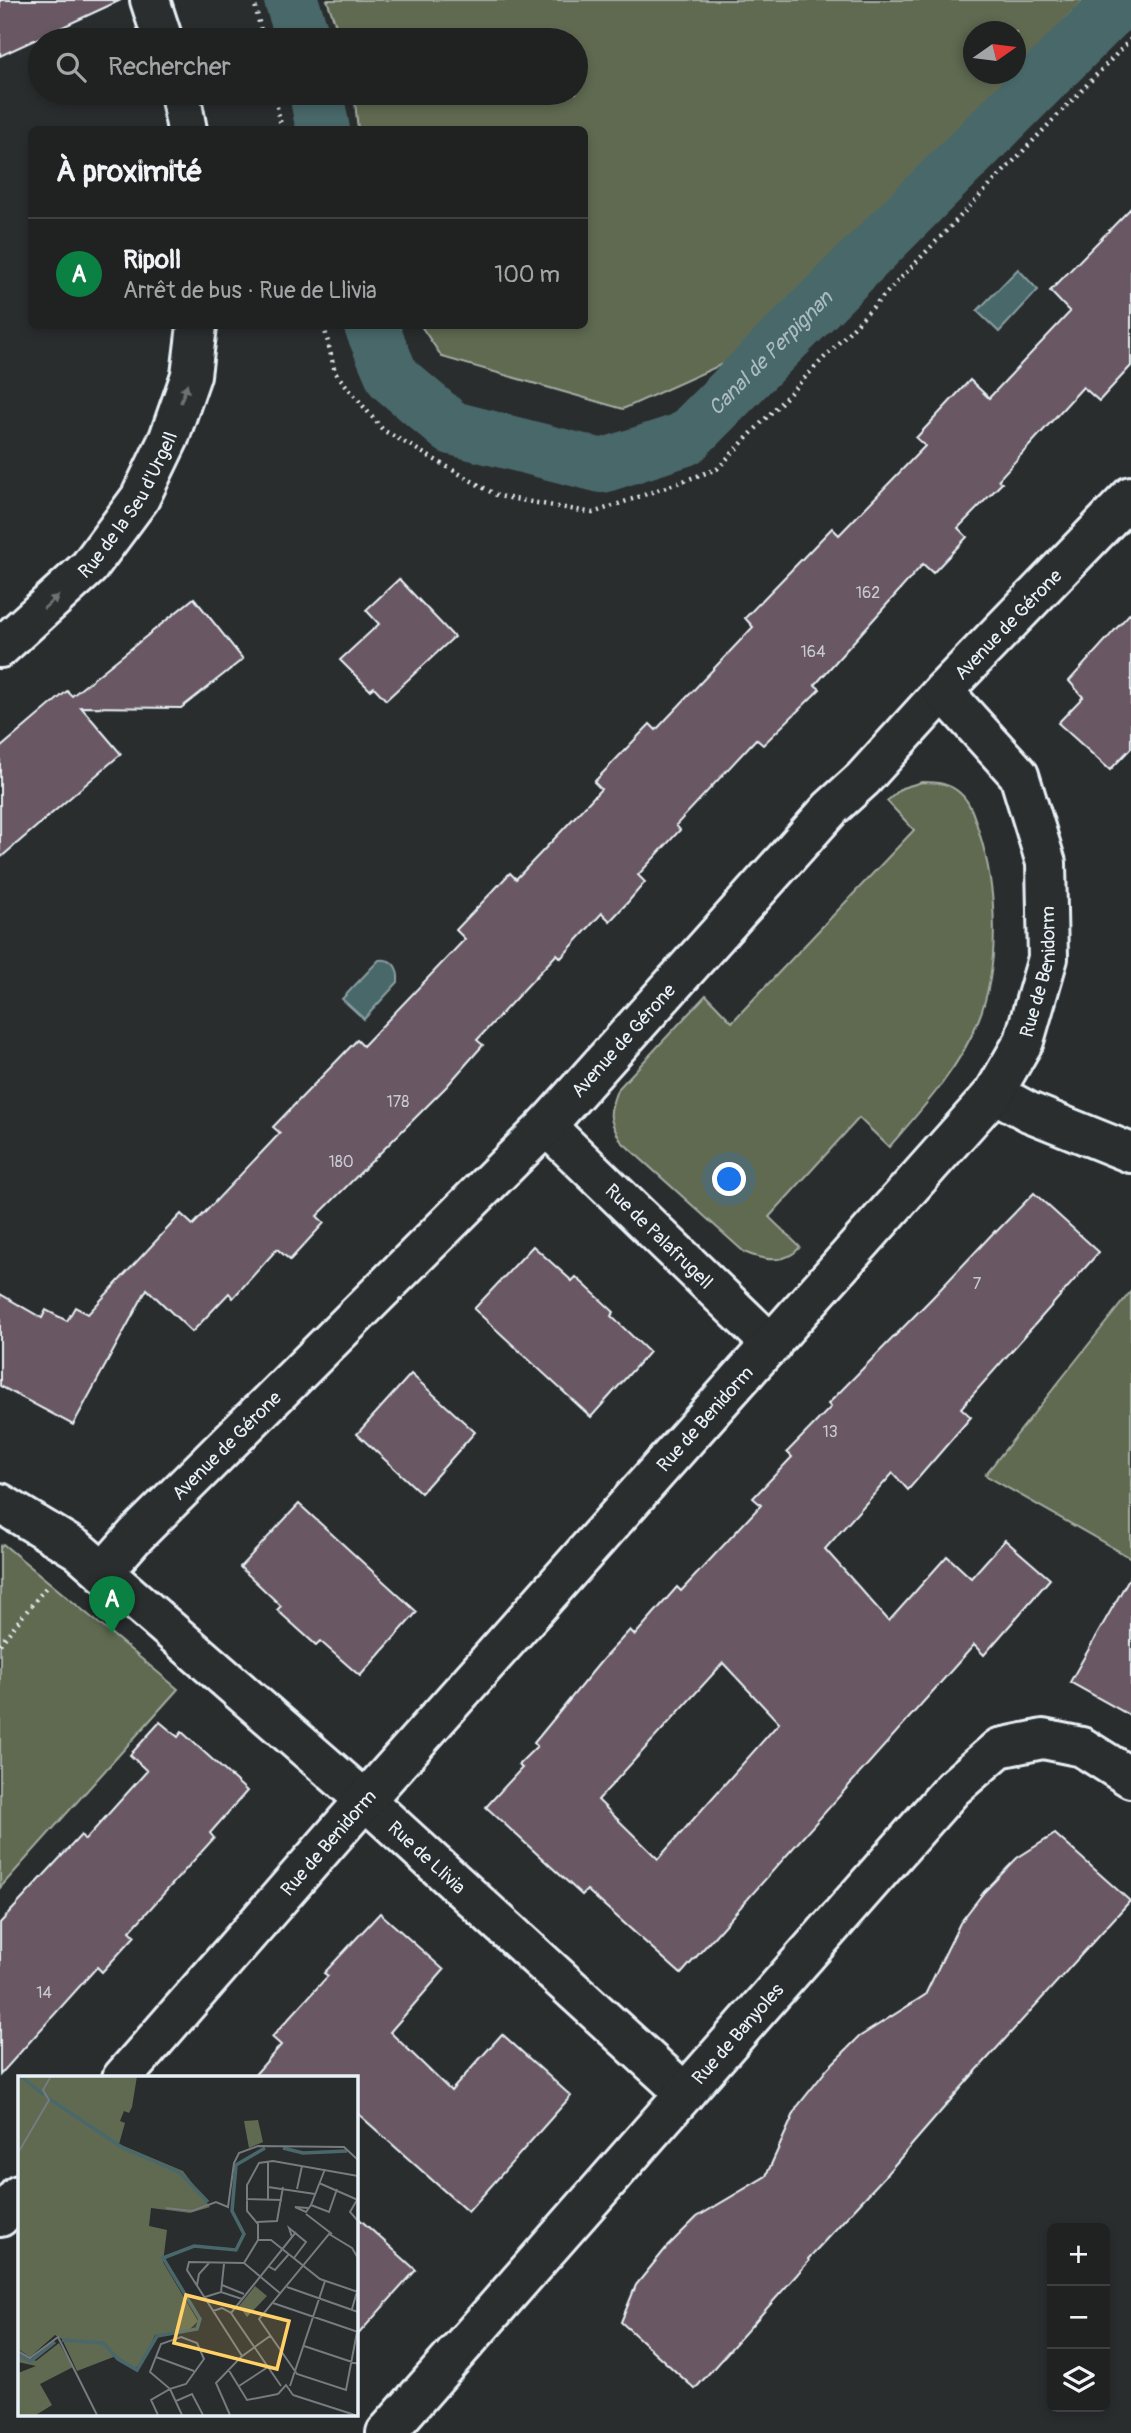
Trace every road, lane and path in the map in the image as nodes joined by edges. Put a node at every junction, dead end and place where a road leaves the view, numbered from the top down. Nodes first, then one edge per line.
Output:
1 (150, 0) edge
2 (254, 0) edge
3 (159, 28) edge
4 (260, 28) edge
5 (1131, 39) edge
6 (182, 105) edge
7 (277, 105) edge
8 (186, 126) edge
9 (281, 126) edge
10 (197, 329) edge
11 (325, 329) edge
12 (1131, 496) edge
13 (0, 648) edge
14 (943, 691) junction
15 (994, 1093) junction
16 (546, 1126) junction
17 (1131, 1153) edge
18 (772, 1345) junction
19 (0, 1503) edge
20 (90, 1561) junction
21 (0, 1644) edge
22 (1131, 1778) edge
23 (365, 1800) junction
24 (124, 2076) edge
25 (685, 2093) junction
26 (18, 2196) edge
27 (0, 2217) edge
28 (386, 2433) edge

1 - 3 street
2 - 4 path
5 - 11 path
6 - 8 street
7 - 9 path
13 -> 10 street, Rue de la Seu d'Urgell
12 - 14 street, Avenue de Gérone
14 - 15 street, Rue de Benidorm
14 - 16 street, Avenue de Gérone
15 - 17 street
15 - 18 street, Rue de Benidorm
16 - 18 street, Rue de Palafrugell
16 - 20 street, Avenue de Gérone
18 - 23 street, Rue de Benidorm
19 - 20 street, Rue de Llivia
20 - 21 path
20 - 23 street, Rue de Llivia
22 - 25 street, Rue de Banyoles
23 - 24 street, Rue de Benidorm
23 - 25 street, Rue de Llivia
25 - 28 street, Rue de Banyoles
26 - 27 street

